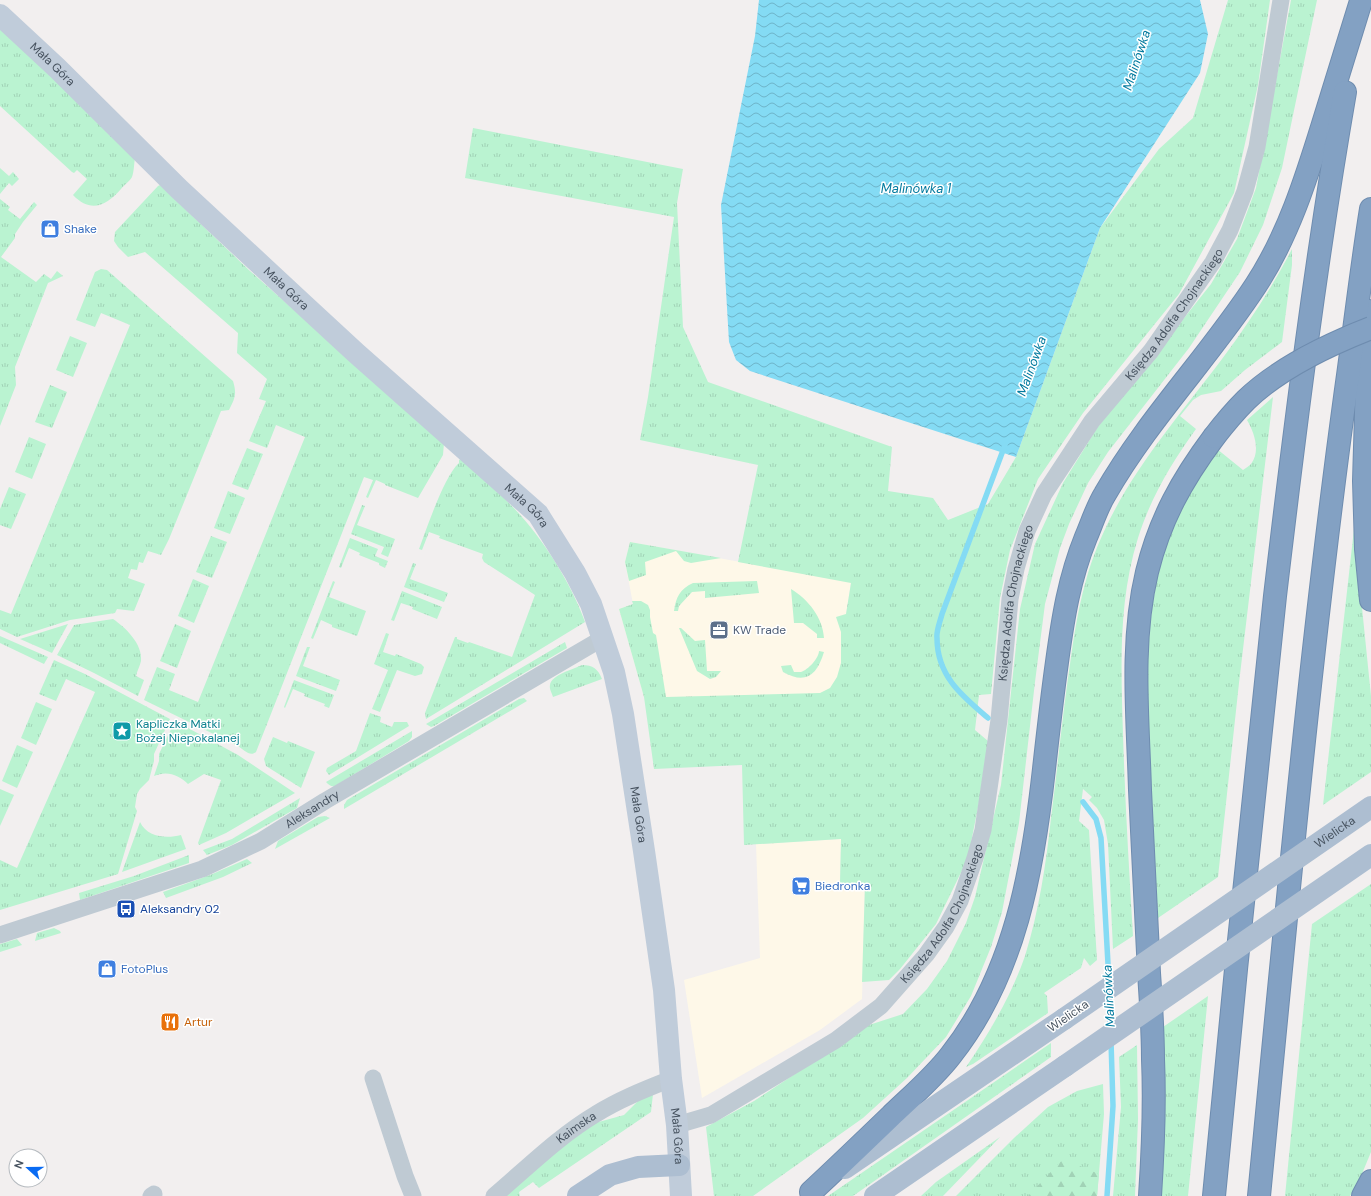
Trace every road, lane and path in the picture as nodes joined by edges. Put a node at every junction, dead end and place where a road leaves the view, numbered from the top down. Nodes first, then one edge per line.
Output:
1 (1281, 0) edge
2 (1361, 0) edge
3 (0, 15) edge
4 (1369, 218) edge
5 (1371, 328) edge
6 (1371, 600) edge
7 (603, 638) junction
8 (1371, 807) edge
9 (1371, 855) edge
10 (0, 935) edge
11 (373, 1078) dead end
12 (671, 1079) junction
13 (677, 1125) junction
14 (679, 1165) junction
15 (1371, 1181) edge
16 (808, 1194) edge
17 (413, 1196) edge
18 (494, 1196) edge
19 (578, 1196) edge
20 (681, 1196) edge
21 (875, 1196) edge
22 (1150, 1196) edge
23 (1214, 1196) edge
24 (1259, 1196) edge
25 (1363, 1196) edge

1 - 13 street, Księdza Adolfa Chojnackiego
2 - 16 highway
2 - 23 highway
3 - 7 street, Mała Góra
4 - 6 highway
4 - 24 highway
5 - 22 highway, bridge
7 - 10 street, Aleksandry
7 - 12 street, Mała Góra
8 - 16 main road, Wielicka, bridge
9 - 21 main road, bridge
11 - 17 street
12 - 13 street, Mała Góra
12 - 18 street, Kaimska
13 - 14 street, Mała Góra
14 - 19 main road
14 - 20 street, Mała Góra
15 - 25 highway

